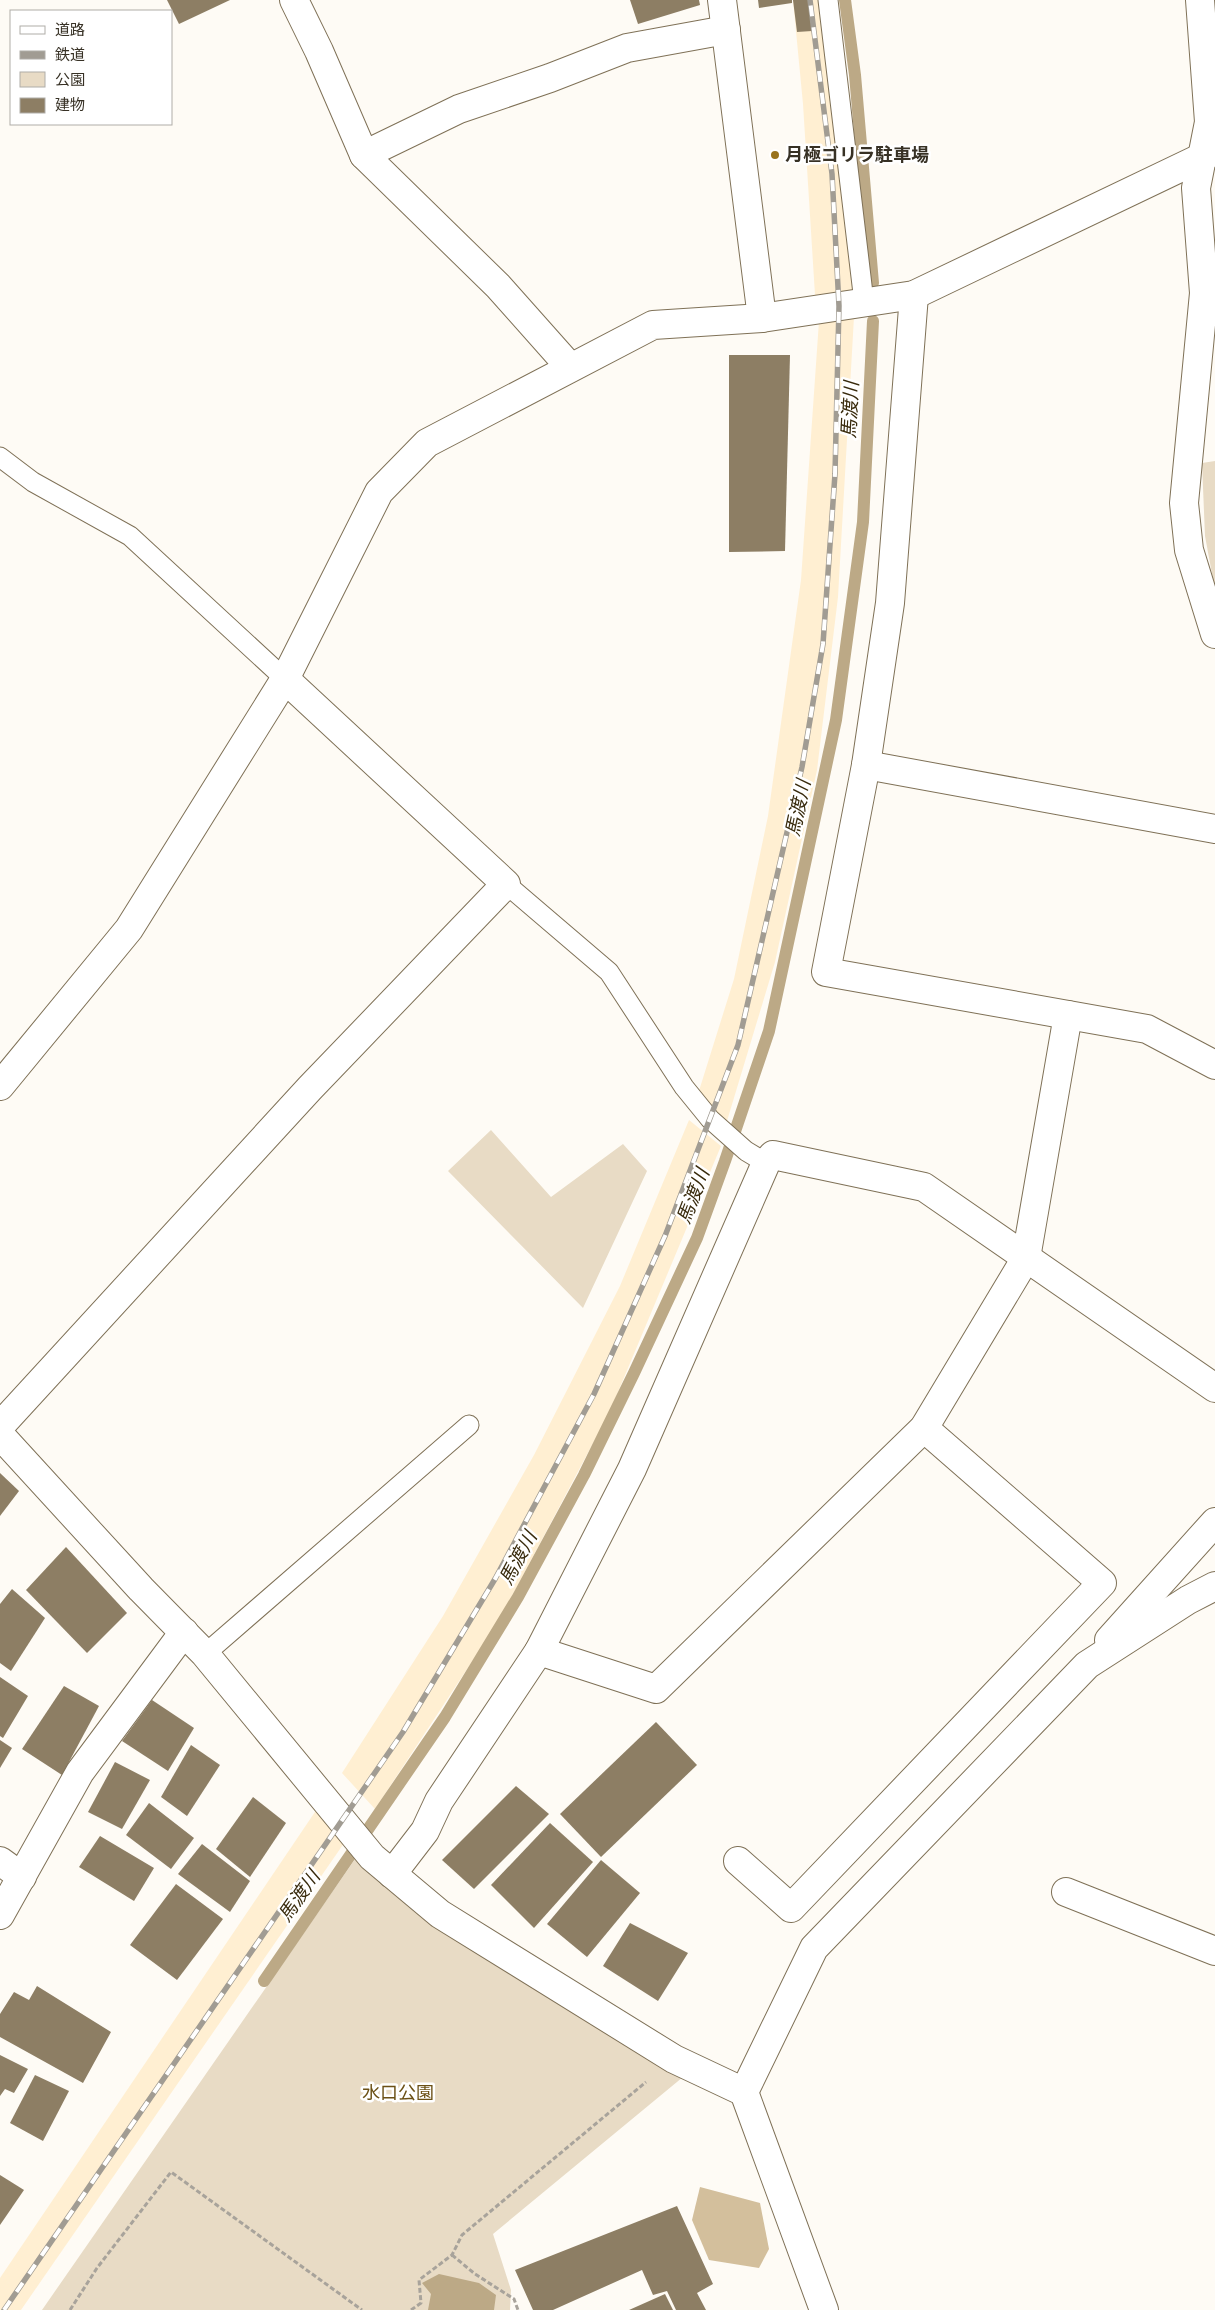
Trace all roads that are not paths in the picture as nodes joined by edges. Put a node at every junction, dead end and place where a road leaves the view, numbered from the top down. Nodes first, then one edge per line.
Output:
1 (294, 0) edge
2 (722, 0) edge
3 (828, 0) edge
4 (1200, 0) edge
5 (726, 30) junction
6 (1209, 154) edge
7 (364, 155) junction
8 (914, 295) junction
9 (864, 302) junction
10 (762, 318) junction
11 (570, 367) junction
12 (0, 457) edge
13 (1215, 634) edge
14 (285, 679) junction
15 (866, 765) junction
16 (1215, 830) edge
17 (506, 884) junction
18 (1068, 1015) junction
19 (1215, 1065) edge
20 (0, 1086) edge
21 (756, 1157) junction
22 (1026, 1258) junction
23 (1215, 1388) edge
24 (469, 1425) dead end
25 (0, 1426) edge
26 (924, 1428) junction
27 (0, 1435) edge
28 (1215, 1522) edge
29 (1215, 1586) edge
30 (184, 1632) junction
31 (539, 1651) junction
32 (205, 1654) junction
33 (1087, 1665) junction
34 (0, 1861) edge
35 (738, 1862) dead end
36 (382, 1865) junction
37 (22, 1877) junction
38 (1066, 1892) dead end
39 (0, 1915) edge
40 (1215, 1951) edge
41 (744, 2092) junction
42 (824, 2310) edge

1 - 7 street
2 - 5 street
3 - 9 lane
4 - 6 street
5 - 7 street
5 - 10 street
6 - 8 street
6 - 13 street
7 - 11 street
8 - 9 street
8 - 15 street
9 - 10 street
10 - 11 street
11 - 14 street
12 - 14 lane
14 - 17 street
14 - 20 street
15 - 16 street
15 - 18 street
17 - 21 lane
17 - 25 street
18 - 19 street
18 - 22 street
21 - 22 street
21 - 31 street
22 - 23 street
22 - 26 street
24 - 32 lane
26 - 31 street
26 - 35 street
27 - 30 street
28 - 33 street
29 - 33 street
30 - 32 street
30 - 37 street
31 - 36 street
32 - 36 street
33 - 41 street
34 - 37 street
36 - 41 street
37 - 39 street
38 - 40 street
41 - 42 street

